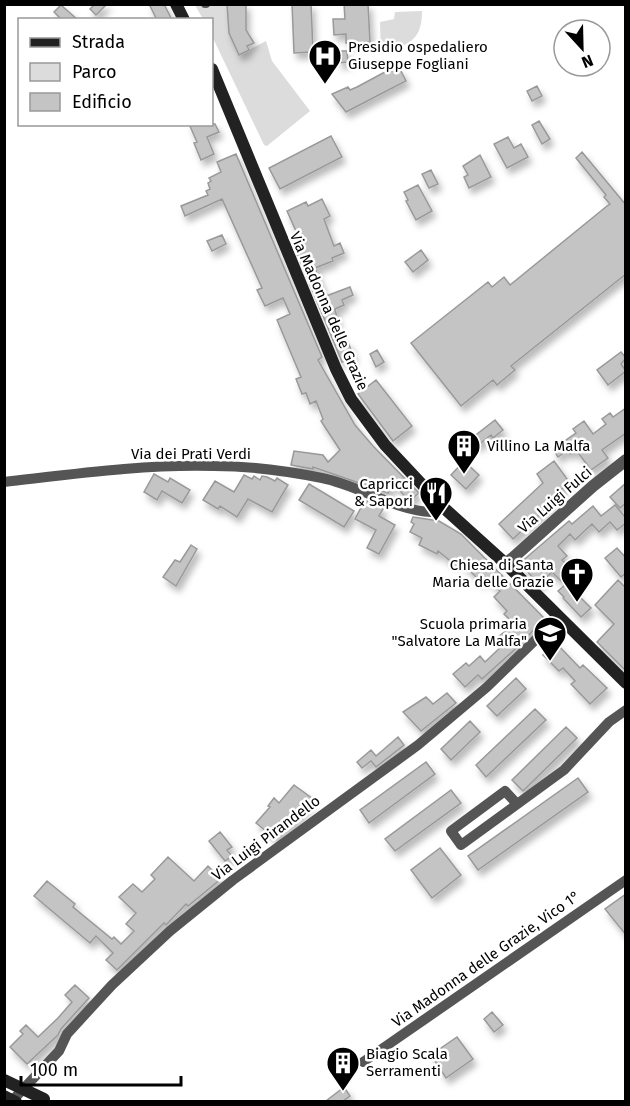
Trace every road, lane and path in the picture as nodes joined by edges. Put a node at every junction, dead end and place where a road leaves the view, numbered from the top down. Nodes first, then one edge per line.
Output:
1 (176, 4) edge
2 (183, 18) edge
3 (213, 71) edge
4 (626, 460) edge
5 (4, 482) edge
6 (444, 508) junction
7 (506, 564) junction
8 (559, 617) junction
9 (626, 683) edge
10 (626, 710) edge
11 (517, 804) junction
12 (626, 880) edge
13 (363, 1062) dead end
14 (4, 1080) edge
15 (4, 1096) edge
16 (46, 1100) edge
17 (11, 1101) edge
18 (16, 1101) edge

1 - 2 main road
3 - 6 main road, Via Madonna delle Grazie
4 - 7 street, Via Luigi Fulci
5 - 6 street, Via dei Prati Verdi
6 - 7 main road, Via Madonna delle Grazie
7 - 8 main road, Via Madonna delle Grazie
8 - 9 main road, Via Madonna delle Grazie
8 - 17 street, Via Luigi Pirandello
10 - 11 street
11 - 11 street
12 - 13 street, Via Madonna delle Grazie, Vico 1°
14 - 16 main road, bridge
15 - 18 main road, bridge

